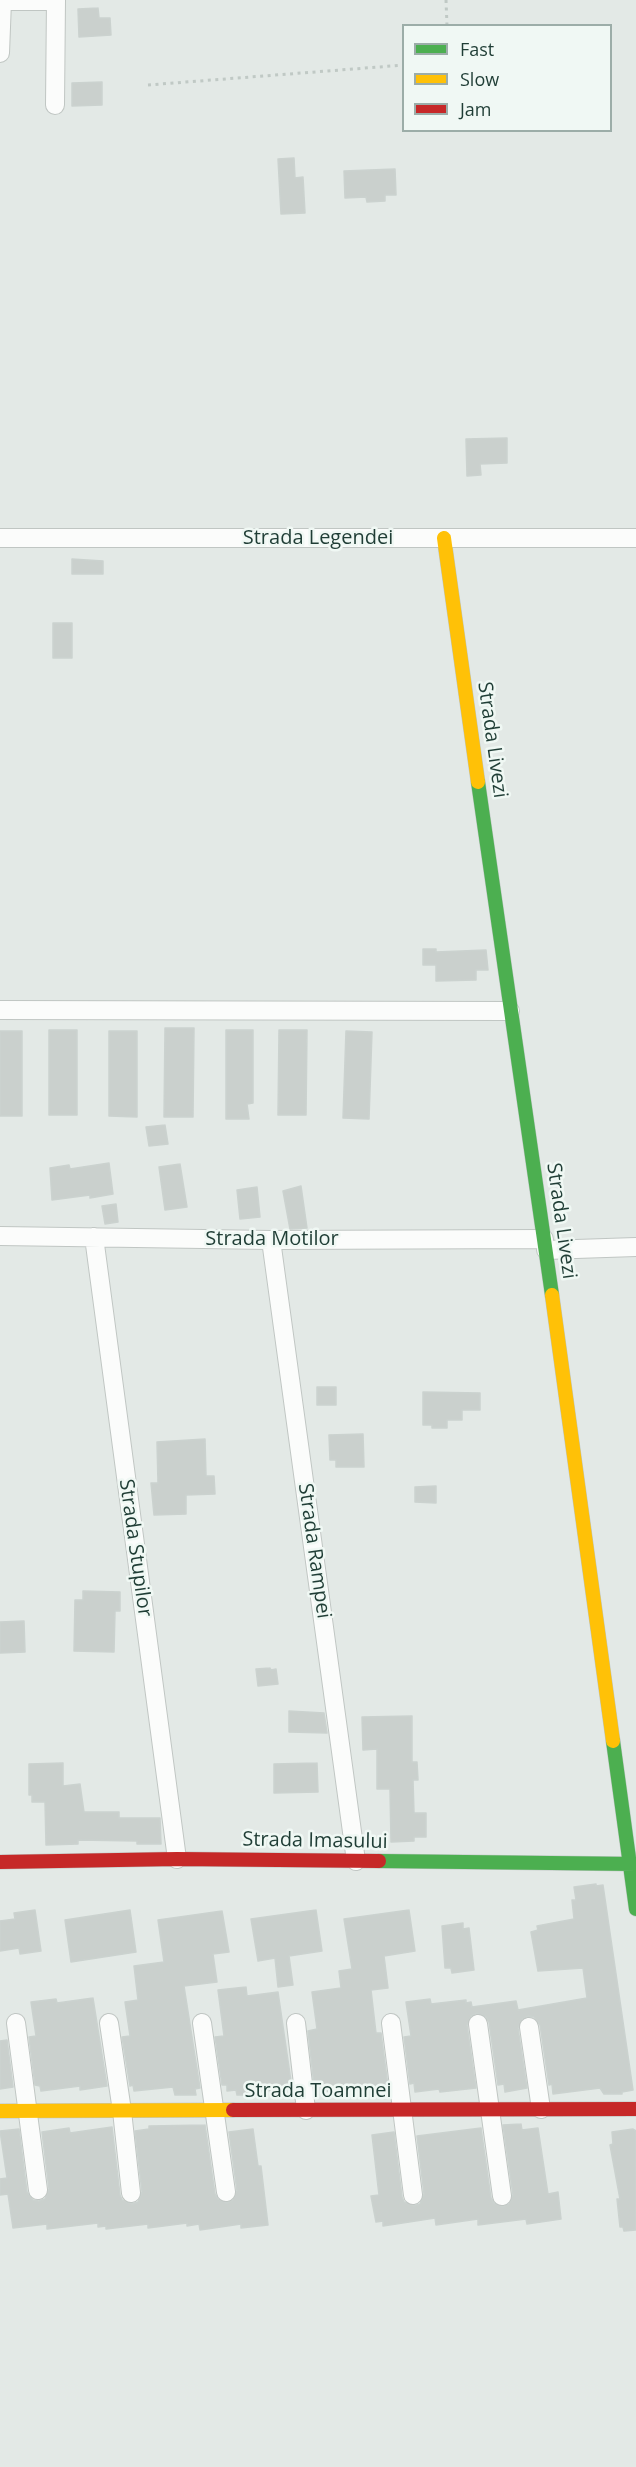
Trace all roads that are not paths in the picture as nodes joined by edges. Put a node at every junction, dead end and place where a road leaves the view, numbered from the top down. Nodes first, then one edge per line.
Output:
1 (1, 1) edge
2 (56, 1) edge
3 (0, 53) edge
4 (55, 105) dead end
5 (0, 538) edge
6 (444, 538) junction
7 (636, 538) edge
8 (0, 1010) edge
9 (510, 1011) junction
10 (0, 1236) edge
11 (94, 1237) junction
12 (271, 1240) junction
13 (545, 1245) junction
14 (636, 1247) edge
15 (177, 1859) junction
16 (356, 1861) junction
17 (0, 1862) edge
18 (633, 1864) edge
19 (636, 1909) edge
20 (16, 2023) dead end
21 (109, 2023) dead end
22 (296, 2023) dead end
23 (391, 2023) dead end
24 (202, 2024) dead end
25 (478, 2024) dead end
26 (529, 2027) dead end
27 (490, 2109) junction
28 (541, 2109) junction
29 (636, 2109) edge
30 (216, 2110) junction
31 (306, 2110) junction
32 (402, 2110) junction
33 (0, 2111) edge
34 (29, 2111) junction
35 (122, 2111) junction
36 (38, 2190) dead end
37 (226, 2192) dead end
38 (131, 2193) dead end
39 (413, 2194) dead end
40 (502, 2196) dead end

1 - 2 street
1 - 3 street
2 - 4 street
5 - 6 street, Strada Legendei
6 - 7 street, Strada Legendei
6 - 9 street, Strada Livezi
8 - 9 street
9 - 13 street, Strada Livezi
10 - 11 street, Strada Motilor
11 - 12 street, Strada Motilor
11 - 15 street, Strada Stupilor
12 - 13 street, Strada Motilor
12 - 16 street, Strada Rampei
13 - 14 street, Strada Motilor
13 - 18 street, Strada Livezi
15 - 16 street, Strada Imasului
15 - 17 street, Strada Imasului
16 - 18 street, Strada Imasului
18 - 19 street, Strada Livezi
20 - 34 street
21 - 35 street
22 - 31 street
23 - 32 street
24 - 30 street
25 - 27 street
26 - 28 street
27 - 28 street, Strada Toamnei
27 - 32 street, Strada Toamnei
27 - 40 street
28 - 29 street, Strada Toamnei
30 - 31 street, Strada Toamnei
30 - 35 street, Strada Toamnei
30 - 37 street
31 - 32 street, Strada Toamnei
32 - 39 street
33 - 34 street, Strada Toamnei
34 - 35 street, Strada Toamnei
34 - 36 street
35 - 38 street

